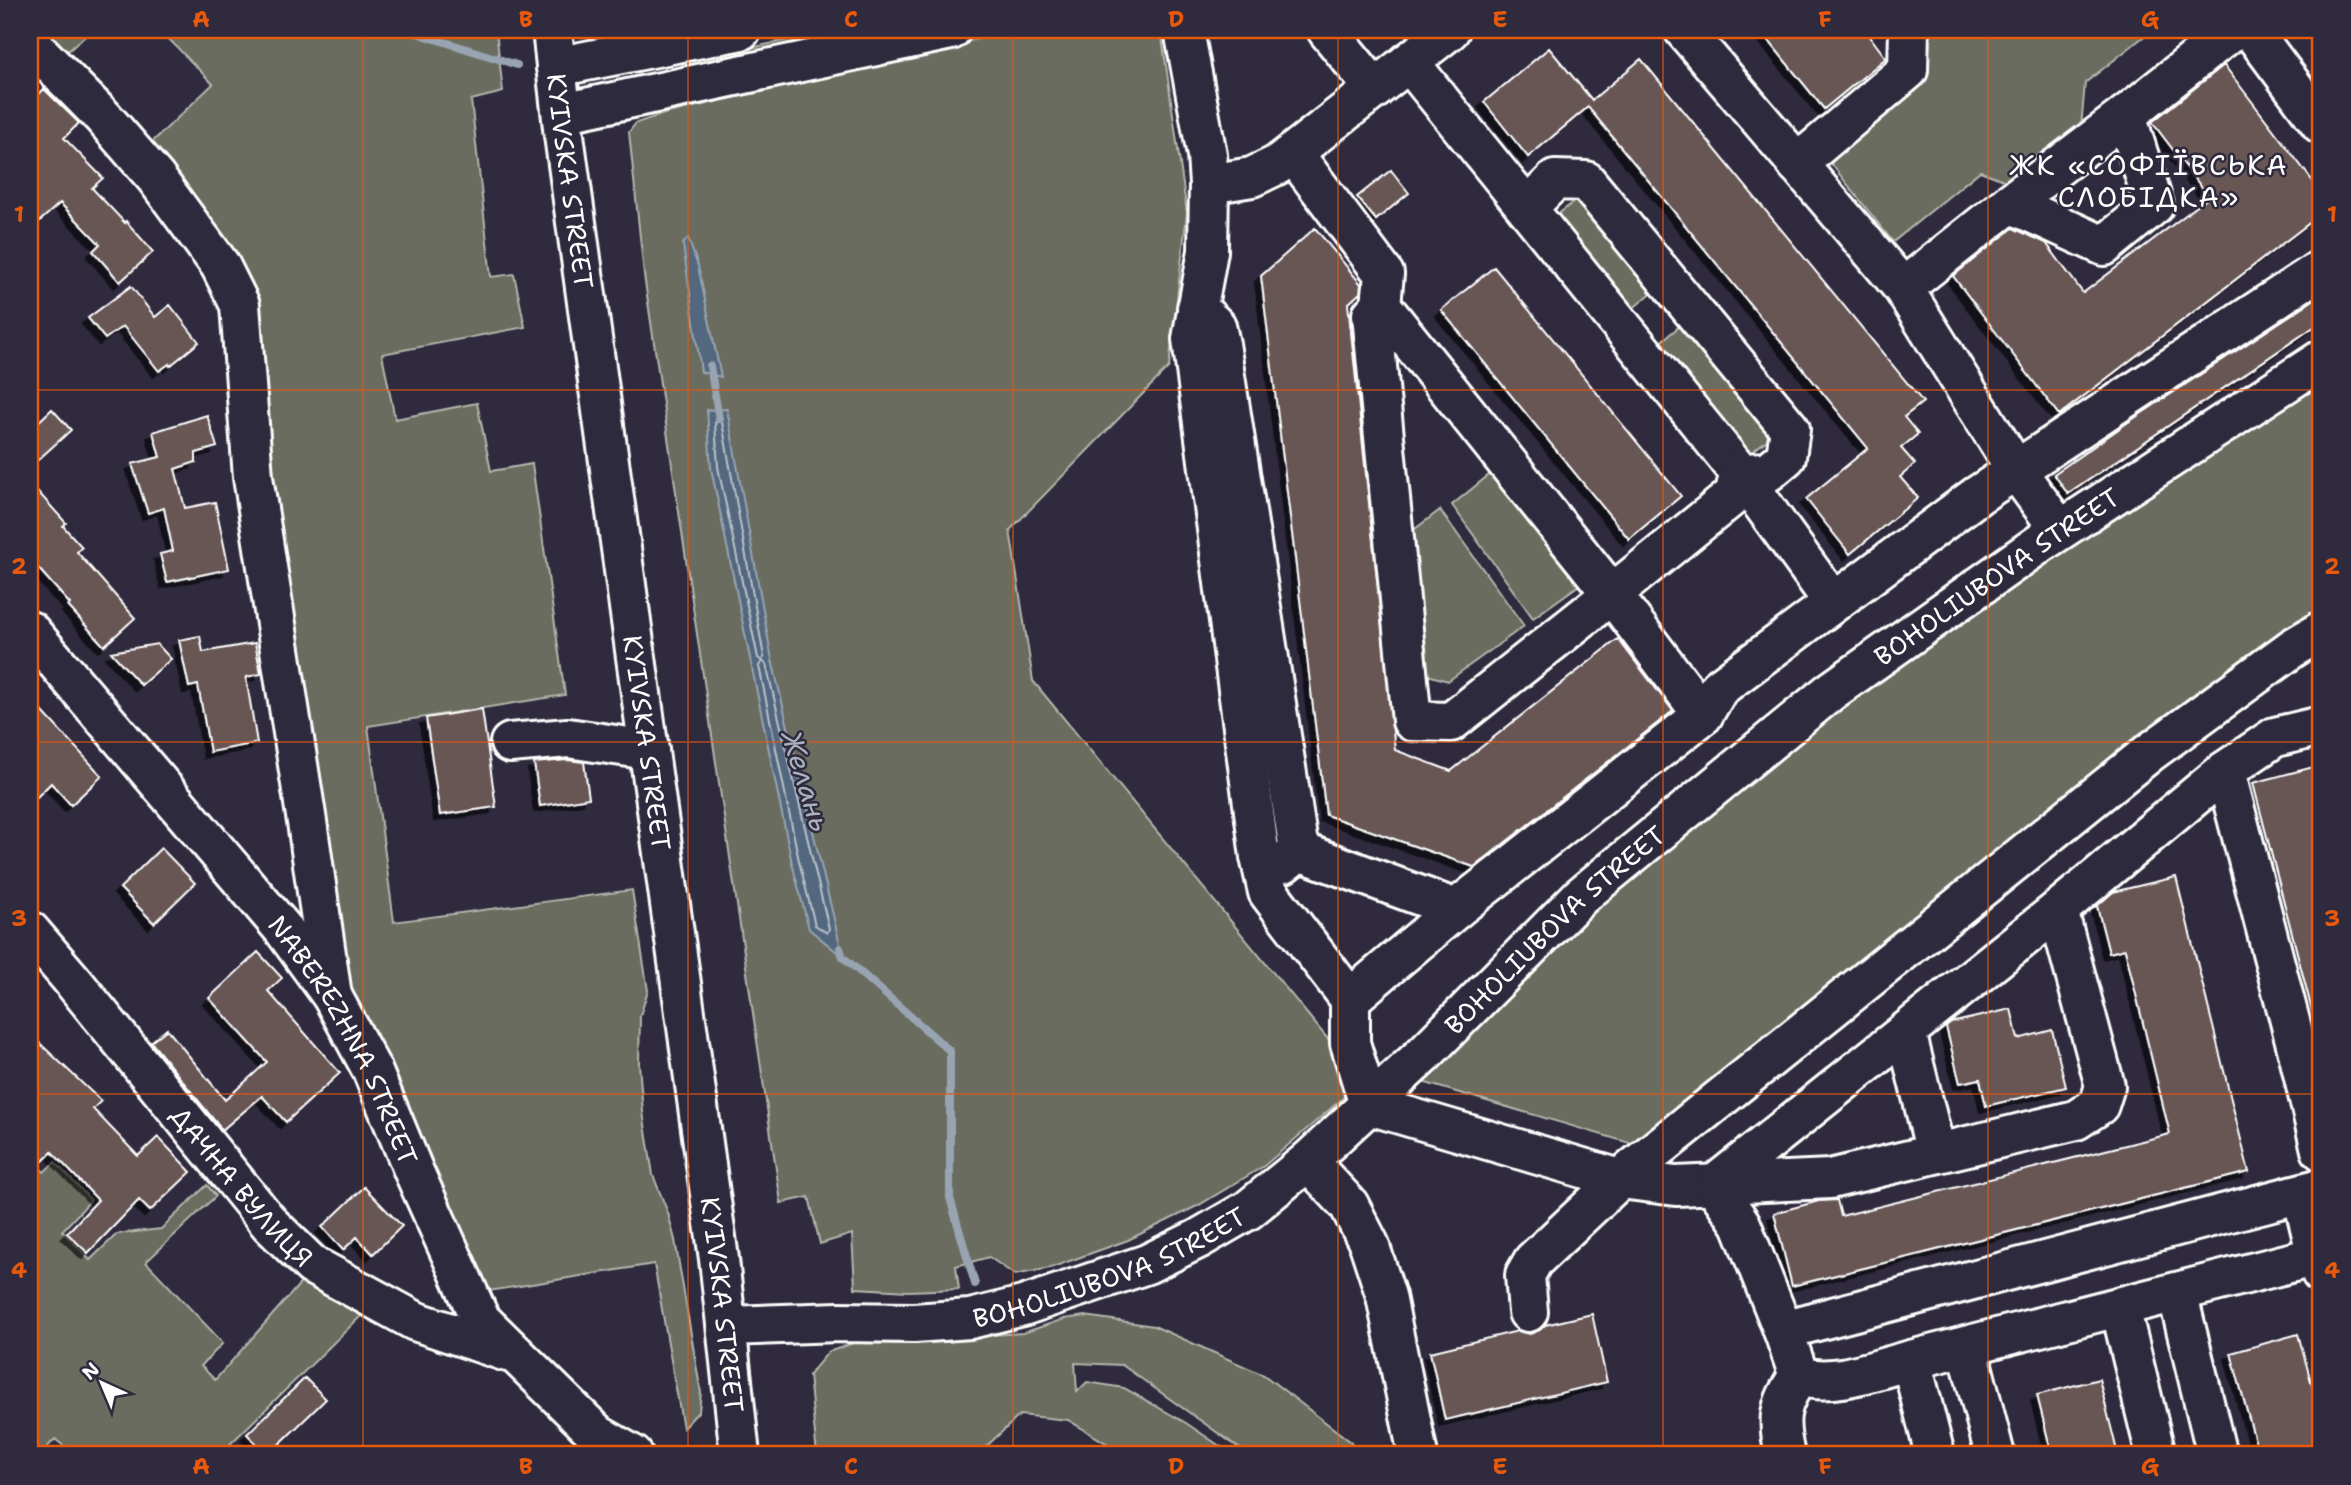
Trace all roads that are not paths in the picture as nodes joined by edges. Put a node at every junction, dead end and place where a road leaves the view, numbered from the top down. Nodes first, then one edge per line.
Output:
1 (552, 30) edge
2 (741, 30) edge
3 (951, 30) edge
4 (1184, 30) edge
5 (1327, 30) edge
6 (1450, 30) edge
7 (1684, 30) edge
8 (1909, 30) edge
9 (2256, 33) edge
10 (30, 43) edge
11 (1409, 62) junction
12 (556, 67) junction
13 (1375, 89) junction
14 (562, 113) junction
15 (2126, 115) junction
16 (2321, 124) edge
17 (1293, 153) junction
18 (1797, 164) junction
19 (1209, 184) junction
20 (2010, 202) junction
21 (1527, 208) junction
22 (2321, 269) edge
23 (1903, 288) junction
24 (1381, 305) junction
25 (1197, 309) junction
26 (2321, 359) edge
27 (2016, 470) junction
28 (1740, 473) junction
29 (2060, 530) junction
30 (1612, 594) junction
31 (1833, 602) junction
32 (30, 631) edge
33 (2321, 631) edge
34 (1703, 715) junction
35 (2321, 726) edge
36 (510, 743) dead end
37 (649, 750) junction
38 (2225, 771) junction
39 (1300, 851) junction
40 (1260, 857) junction
41 (1456, 909) junction
42 (2058, 910) junction
43 (30, 931) edge
44 (332, 996) junction
45 (1350, 999) junction
46 (1906, 1032) junction
47 (2310, 1049) edge
48 (1369, 1105) junction
49 (2321, 1150) edge
50 (1936, 1153) junction
51 (1308, 1161) junction
52 (1620, 1179) junction
53 (1714, 1185) junction
54 (2312, 1191) edge
55 (2319, 1265) edge
56 (2177, 1292) junction
57 (2120, 1307) junction
58 (1528, 1312) dead end
59 (727, 1326) junction
60 (1783, 1330) junction
61 (1967, 1346) junction
62 (520, 1356) junction
63 (1911, 1360) junction
64 (1799, 1377) junction
65 (632, 1455) edge
66 (740, 1455) edge
67 (1418, 1455) edge
68 (1785, 1455) edge
69 (1935, 1455) edge
70 (1995, 1455) edge
71 (2156, 1455) edge
72 (2217, 1455) edge

1 - 12 street, KYIVSKA STREET
2 - 12 street
3 - 14 street
4 - 19 street
5 - 13 street
6 - 11 street
7 - 18 street
8 - 18 street
9 - 15 street
9 - 16 street
10 - 44 street
11 - 13 street
11 - 21 street
12 - 14 street, KYIVSKA STREET
13 - 17 street
14 - 37 street, KYIVSKA STREET
15 - 20 street
15 - 20 street
17 - 19 street
17 - 24 street
18 - 23 street
19 - 25 street
20 - 23 street
21 - 28 street
21 - 28 street
22 - 27 street
23 - 27 street
24 - 30 street
24 - 30 street
25 - 39 street
25 - 40 street
26 - 29 street, BOHOLIUBOVA STREET
27 - 29 street
27 - 31 street
28 - 30 street
28 - 31 street
29 - 48 street, BOHOLIUBOVA STREET
30 - 34 street
31 - 34 street
32 - 44 street, NABEREZHNA STREET
33 - 52 street
34 - 41 street
35 - 38 street
36 - 37 street
37 - 59 street, KYIVSKA STREET
38 - 42 street
38 - 47 street
39 - 40 street
39 - 41 street
40 - 45 street
41 - 45 street
42 - 46 street
42 - 50 street
43 - 62 street, ДАЧНА ВУЛИЦЯ
44 - 62 street, NABEREZHNA STREET
45 - 48 street
46 - 50 street
46 - 53 street
47 - 49 street
48 - 51 street, BOHOLIUBOVA STREET
48 - 52 street
50 - 53 street
51 - 59 street, BOHOLIUBOVA STREET
51 - 67 street
52 - 53 street
52 - 58 street
53 - 60 street
54 - 55 street
54 - 60 street
55 - 56 street
56 - 57 street
56 - 72 street
57 - 61 street
57 - 71 street
59 - 66 street, KYIVSKA STREET
60 - 64 street
61 - 63 street
61 - 70 street
62 - 65 street, NABEREZHNA STREET
63 - 64 street
63 - 69 street
64 - 68 street

